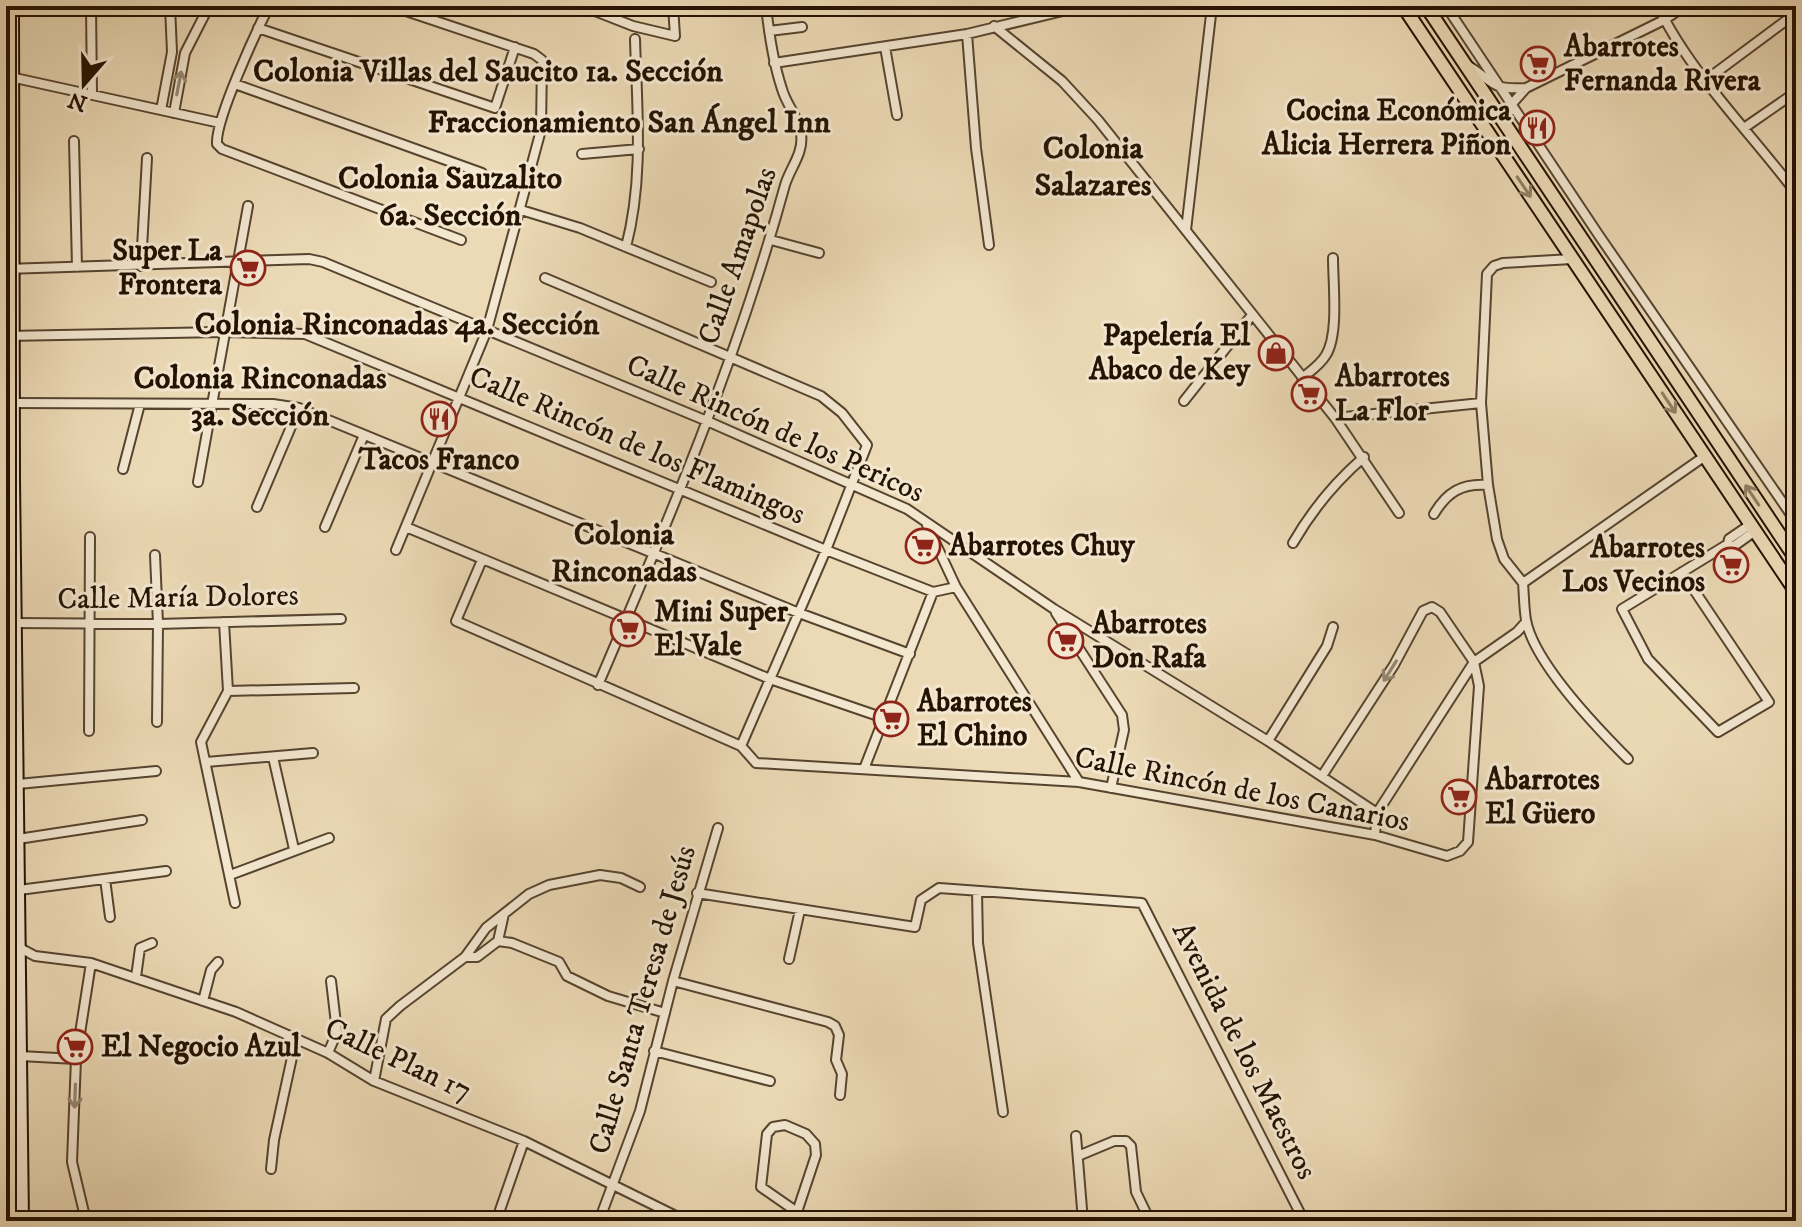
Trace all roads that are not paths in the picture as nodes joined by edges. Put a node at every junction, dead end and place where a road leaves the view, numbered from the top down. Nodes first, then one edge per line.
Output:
1 (12, 6) edge
2 (91, 6) edge
3 (170, 6) edge
4 (209, 6) edge
5 (269, 6) edge
6 (391, 6) edge
7 (582, 6) edge
8 (673, 6) edge
9 (766, 6) edge
10 (1212, 6) edge
11 (1403, 6) edge
12 (1426, 6) edge
13 (1446, 6) edge
14 (1658, 6) edge
15 (1685, 6) edge
16 (1075, 8) edge
17 (1796, 13) edge
18 (1664, 20) junction
19 (994, 26) junction
20 (802, 27) dead end
21 (258, 28) junction
22 (769, 31) junction
23 (967, 34) junction
24 (635, 39) dead end
25 (515, 47) junction
26 (885, 47) junction
27 (172, 52) junction
28 (185, 53) junction
29 (774, 63) junction
30 (1465, 63) junction
31 (1448, 74) junction
32 (9, 77) edge
33 (1706, 80) junction
34 (235, 84) junction
35 (1500, 88) junction
36 (1526, 88) junction
37 (1796, 92) edge
38 (92, 95) junction
39 (1511, 105) junction
40 (161, 110) junction
41 (174, 113) junction
42 (897, 115) dead end
43 (220, 123) junction
44 (1505, 125) junction
45 (1744, 128) junction
46 (74, 141) dead end
47 (639, 149) junction
48 (582, 154) dead end
49 (147, 158) dead end
50 (482, 173) dead end
51 (1796, 193) edge
52 (248, 206) dead end
53 (521, 210) junction
54 (1186, 230) junction
55 (1598, 234) junction
56 (461, 240) dead end
57 (771, 240) junction
58 (1584, 243) junction
59 (989, 245) dead end
60 (626, 247) junction
61 (819, 253) dead end
62 (1333, 258) dead end
63 (1572, 259) junction
64 (237, 263) junction
65 (141, 266) junction
66 (77, 267) junction
67 (10, 269) edge
68 (1625, 273) junction
69 (545, 278) dead end
70 (711, 282) dead end
71 (1610, 283) junction
72 (1252, 315) junction
73 (487, 330) junction
74 (223, 332) junction
75 (10, 336) edge
76 (730, 357) junction
77 (1302, 378) junction
78 (459, 398) junction
79 (1184, 401) dead end
80 (13, 403) junction
81 (213, 403) junction
82 (1481, 403) junction
83 (140, 404) junction
84 (299, 408) junction
85 (1335, 418) junction
86 (707, 421) junction
87 (364, 435) junction
88 (1705, 456) junction
89 (1364, 457) junction
90 (432, 462) junction
91 (123, 469) dead end
92 (11, 475) edge
93 (198, 482) dead end
94 (853, 484) junction
95 (1488, 485) junction
96 (679, 490) junction
97 (6, 501) edge
98 (257, 507) dead end
99 (1399, 513) dead end
100 (1434, 514) dead end
101 (14, 517) junction
102 (1796, 522) edge
103 (926, 524) junction
104 (325, 527) dead end
105 (406, 527) junction
106 (1753, 528) junction
107 (90, 537) dead end
108 (1293, 543) dead end
109 (10, 549) edge
110 (396, 550) dead end
111 (826, 550) junction
112 (653, 553) junction
113 (155, 555) dead end
114 (1796, 559) edge
115 (482, 560) junction
116 (1682, 572) junction
117 (1523, 583) junction
118 (956, 587) junction
119 (933, 592) junction
120 (1796, 592) edge
121 (1054, 609) junction
122 (799, 613) junction
123 (627, 618) junction
124 (341, 619) dead end
125 (12, 620) edge
126 (224, 622) junction
127 (1526, 622) junction
128 (90, 623) junction
129 (158, 624) junction
130 (1333, 627) dead end
131 (910, 654) junction
132 (1474, 662) junction
133 (770, 679) junction
134 (11, 682) edge
135 (598, 685) junction
136 (354, 688) dead end
137 (228, 691) junction
138 (884, 718) junction
139 (157, 722) dead end
140 (89, 731) dead end
141 (1268, 741) junction
142 (741, 746) junction
143 (12, 747) edge
144 (313, 753) dead end
145 (273, 757) junction
146 (1628, 759) dead end
147 (206, 762) junction
148 (864, 769) junction
149 (156, 771) dead end
150 (1322, 776) junction
151 (1079, 782) junction
152 (18, 784) junction
153 (1111, 788) junction
154 (1377, 813) junction
155 (142, 820) dead end
156 (718, 828) dead end
157 (1375, 835) junction
158 (329, 838) dead end
159 (18, 839) junction
160 (294, 849) junction
161 (166, 871) dead end
162 (230, 875) junction
163 (105, 879) junction
164 (640, 887) dead end
165 (19, 890) junction
166 (977, 891) junction
167 (697, 893) junction
168 (235, 903) dead end
169 (800, 910) junction
170 (505, 914) junction
171 (110, 917) dead end
172 (498, 941) junction
173 (152, 943) dead end
174 (6, 947) edge
175 (20, 948) junction
176 (35, 956) junction
177 (465, 957) junction
178 (789, 959) dead end
179 (218, 962) dead end
180 (20, 963) junction
181 (91, 963) junction
182 (6, 964) edge
183 (136, 977) junction
184 (331, 981) dead end
185 (673, 981) junction
186 (203, 1001) junction
187 (665, 1013) junction
188 (296, 1039) junction
189 (654, 1051) junction
190 (328, 1053) junction
191 (20, 1056) junction
192 (76, 1059) junction
193 (374, 1081) junction
194 (770, 1081) dead end
195 (840, 1095) dead end
196 (1003, 1112) dead end
197 (1076, 1136) dead end
198 (524, 1141) junction
199 (1078, 1156) junction
200 (271, 1169) dead end
201 (613, 1186) junction
202 (500, 1210) dead end
203 (795, 1217) edge
204 (675, 1219) edge
205 (22, 1221) edge
206 (86, 1221) edge
207 (599, 1221) edge
208 (686, 1221) edge
209 (807, 1221) edge
210 (1083, 1221) edge
211 (1150, 1221) edge
212 (1304, 1221) edge

1 - 32 main road
2 - 38 street
3 - 27 street
4 - 28 street
5 - 21 street
6 - 25 street
7 - 8 street
9 - 22 street, Calle Amapolas
10 - 54 street
11 - 31 main road
12 - 30 main road
13 - 35 street
14 - 18 street
15 - 18 street
16 - 19 street
17 - 33 street
18 - 33 street
18 - 36 street
19 - 23 street
19 - 54 street
20 - 22 street
21 - 25 street
21 - 34 street
22 - 29 street, Calle Amapolas
23 - 26 street
23 - 59 street
24 - 47 street
25 - 53 street
26 - 29 street
26 - 42 street
27 - 28 street
27 - 40 street
41 -> 28 street
29 - 57 street, Calle Amapolas
30 - 31 main road
30 - 35 street
30 - 44 main road
31 -> 63 main road
32 - 38 street
32 - 67 main road
33 - 45 street
34 - 43 street
34 - 50 street
35 - 36 street
35 - 39 street
36 - 39 street
37 - 45 street
38 - 40 street
39 - 44 street
39 - 55 street
40 - 41 street
41 - 43 street
43 - 56 street
44 - 58 main road
45 - 51 street
46 - 66 street
47 - 48 street
47 - 60 street
49 - 65 street
52 - 64 street
53 - 60 street
53 - 73 street
54 - 72 street
55 - 58 street
55 - 68 street
57 - 61 street
57 - 76 street, Calle Amapolas
58 - 71 main road
60 - 70 street
62 - 77 street
63 - 82 street
63 -> 88 main road
64 - 65 street, Calle Rincón de los Pericos
64 - 73 street, Calle Rincón de los Pericos
64 - 74 street
65 - 66 street, Calle Rincón de los Pericos
66 - 67 street, Calle Rincón de los Pericos
67 - 75 main road
68 - 71 street
68 - 102 street
69 - 76 street
114 -> 71 main road
72 - 77 street
72 - 79 street
73 - 78 street
73 - 86 street, Calle Rincón de los Pericos
74 - 75 street, Calle Rincón de los Flamingos
74 - 78 street, Calle Rincón de los Flamingos
74 - 81 street
75 - 80 main road
76 - 86 street, Calle Amapolas
76 - 94 street
77 - 85 street
78 - 90 street
78 - 96 street, Calle Rincón de los Flamingos
80 - 83 street
80 - 92 main road
81 - 83 street
81 - 84 street
81 - 93 street
82 - 85 street
82 - 95 street
83 - 91 street
84 - 87 street
84 - 98 street
85 - 89 street
86 - 94 street, Calle Rincón de los Pericos
86 - 96 street, Calle Amapolas
87 - 90 street
87 - 104 street
88 - 106 main road
88 - 117 street
89 - 99 street
89 - 108 street
90 - 105 street
90 - 112 street
92 - 101 main road
94 - 103 street, Calle Rincón de los Pericos
94 - 111 street
95 - 100 street
95 - 117 street
96 - 111 street, Calle Rincón de los Flamingos
96 - 112 street, Calle Amapolas
97 - 101 street
101 - 109 main road
103 - 118 street
103 - 121 street, Calle Rincón de los Pericos
105 - 110 street
105 - 115 street
106 - 116 street
106 - 120 main road
107 - 128 street
109 - 125 main road
111 - 119 street, Calle Rincón de los Flamingos
111 - 122 street
112 - 122 street
112 - 123 street, Calle Amapolas
113 - 129 street
115 - 123 street
115 - 135 street, Calle Rincón de los Canarios
116 - 116 street
117 - 127 street
118 - 119 street
118 - 151 street
119 - 131 street
121 - 141 street, Calle Rincón de los Pericos
121 - 153 street
122 - 131 street
122 - 133 street
123 - 133 street
123 - 135 street, Calle Amapolas
124 - 126 street, Calle María Dolores
125 - 128 street, Calle María Dolores
125 - 134 main road
126 - 129 street, Calle María Dolores
126 - 137 street
127 - 132 street
127 - 146 street
128 - 129 street, Calle María Dolores
128 - 140 street
129 - 139 street
130 - 141 street
131 - 138 street
132 -> 150 street
132 - 154 street
132 - 157 street, Calle Rincón de los Canarios
133 - 138 street
133 - 142 street
134 - 143 main road
135 - 142 street, Calle Rincón de los Canarios
136 - 137 street
137 - 147 street
138 - 148 street
141 - 150 street, Calle Rincón de los Pericos
142 - 148 street, Calle Rincón de los Canarios
143 - 152 main road
144 - 145 street
145 - 147 street
145 - 160 street
147 - 162 street
148 - 151 street, Calle Rincón de los Canarios
149 - 152 street
150 - 154 street, Calle Rincón de los Pericos
151 - 153 street, Calle Rincón de los Canarios
152 - 159 main road
153 - 157 street, Calle Rincón de los Canarios
154 - 157 street
155 - 159 street
156 - 167 street, Calle Santa Teresa de Jesús
158 - 160 street
159 - 165 main road
160 - 162 street
161 - 163 street
162 - 168 street
163 - 165 street
163 - 171 street
164 - 170 street
165 - 175 main road
166 - 169 street
166 - 196 street
166 - 212 street, Avenida de los Maestros
167 - 169 street
167 - 185 street, Calle Santa Teresa de Jesús
169 - 178 street
170 - 172 street
170 - 177 street
172 - 177 street
172 - 187 street
173 - 183 street
174 - 175 street
175 - 176 street, Calle Plan 17
175 - 180 main road
176 - 180 street
176 - 181 street, Calle Plan 17
177 - 193 street
179 - 186 street
180 - 182 street
180 - 191 main road
181 - 183 street, Calle Plan 17
181 - 192 street
183 - 186 street, Calle Plan 17
184 - 190 street
185 - 187 street, Calle Santa Teresa de Jesús
185 - 195 street
186 - 188 street, Calle Plan 17
187 - 189 street, Calle Santa Teresa de Jesús
188 - 190 street, Calle Plan 17
188 - 200 street
189 - 194 street
189 - 201 street, Calle Santa Teresa de Jesús
190 - 193 street, Calle Plan 17
191 - 192 street
191 - 205 main road
192 -> 206 street
193 - 198 street, Calle Plan 17
197 - 199 street
198 - 201 street, Calle Plan 17
198 - 202 street
199 - 210 street
199 - 211 street
201 - 204 street, Calle Plan 17
201 - 207 street, Calle Santa Teresa de Jesús
203 - 203 street
203 - 209 street
204 - 208 street, Calle Plan 17

